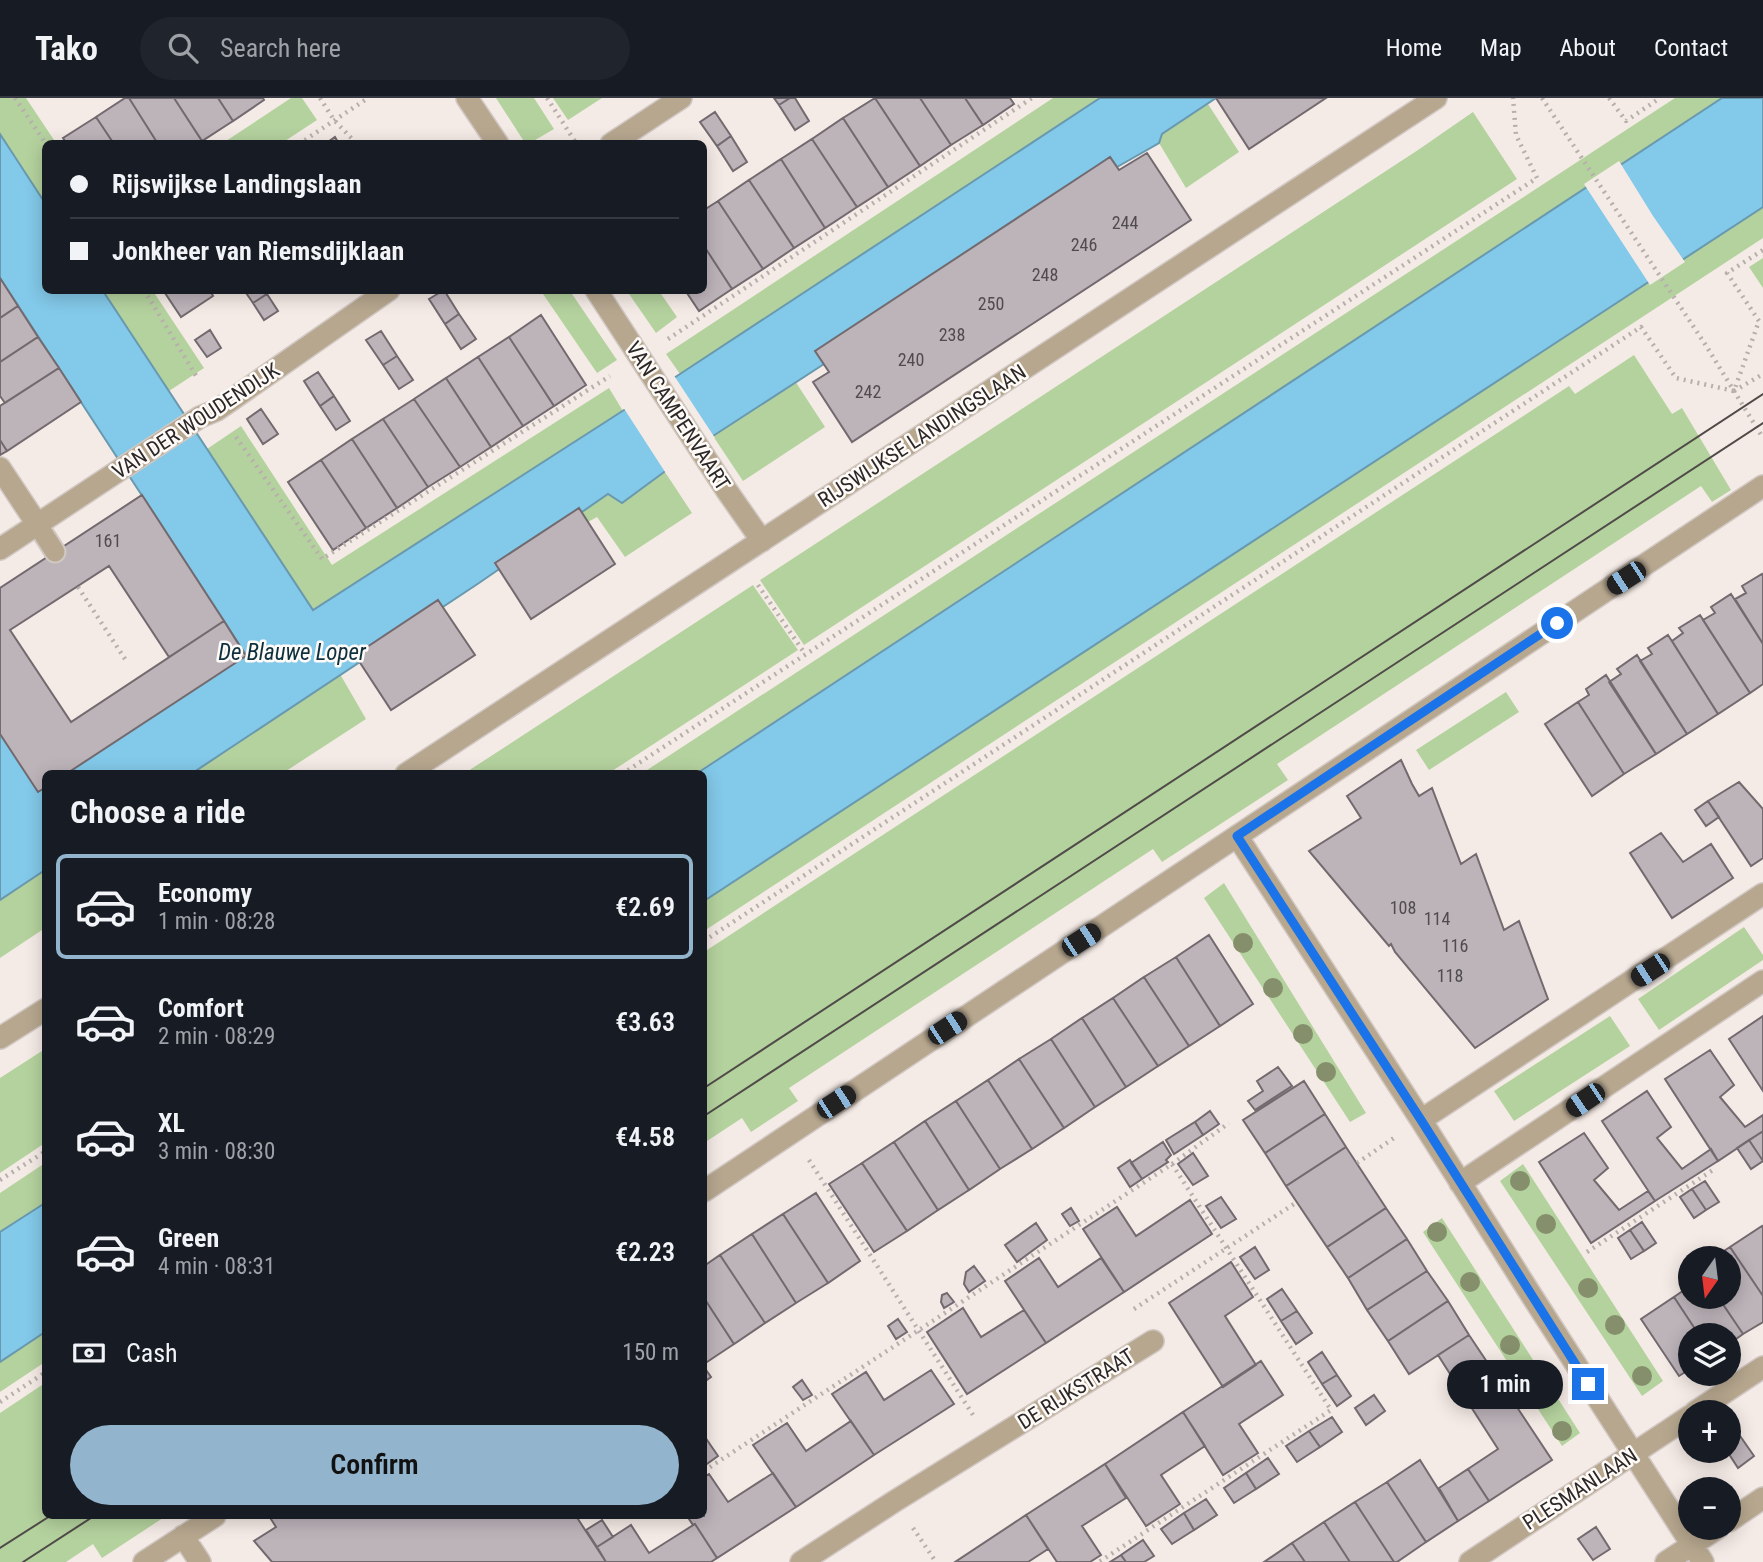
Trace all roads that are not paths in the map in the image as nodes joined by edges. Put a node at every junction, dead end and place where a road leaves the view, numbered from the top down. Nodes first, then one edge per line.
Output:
1 (467, 98) edge
2 (681, 98) edge
3 (1436, 98) edge
4 (495, 140) edge
5 (617, 140) edge
6 (383, 294) edge
7 (599, 294) edge
8 (0, 468) edge
9 (1763, 486) edge
10 (37, 524) junction
11 (762, 541) junction
12 (0, 549) edge
13 (55, 552) dead end
14 (412, 770) edge
15 (1237, 836) junction
16 (1763, 894) edge
17 (1763, 981) edge
18 (42, 1012) edge
19 (0, 1038) edge
20 (1421, 1120) junction
21 (1460, 1183) junction
22 (707, 1189) edge
23 (1153, 1341) road end
24 (1763, 1367) edge
25 (1713, 1400) edge
26 (1678, 1424) edge
27 (1633, 1454) junction
28 (1763, 1498) edge
29 (1741, 1513) edge
30 (210, 1519) edge
31 (183, 1536) junction
32 (1698, 1553) edge
33 (144, 1562) edge
34 (200, 1562) edge
35 (801, 1562) edge
36 (1470, 1562) edge
37 (1666, 1562) edge

1 - 4 street
2 - 5 street
3 - 11 street, RIJSWIJKSE LANDINGSLAAN
6 - 10 street, VAN DER WOUDENDIJK
7 - 11 street, VAN CAMPENVAART
8 - 10 street
9 - 15 street
10 - 12 street, VAN DER WOUDENDIJK
10 - 13 lane
11 - 14 street, RIJSWIJKSE LANDINGSLAAN
15 - 20 street
15 - 22 street
16 - 20 street
17 - 21 street
18 - 19 street
20 - 21 street
21 - 27 street
23 - 35 street, DE RIJKSTRAAT
24 - 25 street
26 - 27 street, PLESMANLAAN
27 - 32 street
27 - 36 street, PLESMANLAAN
28 - 29 street
30 - 31 street
31 - 33 street
31 - 34 street
32 - 37 street

